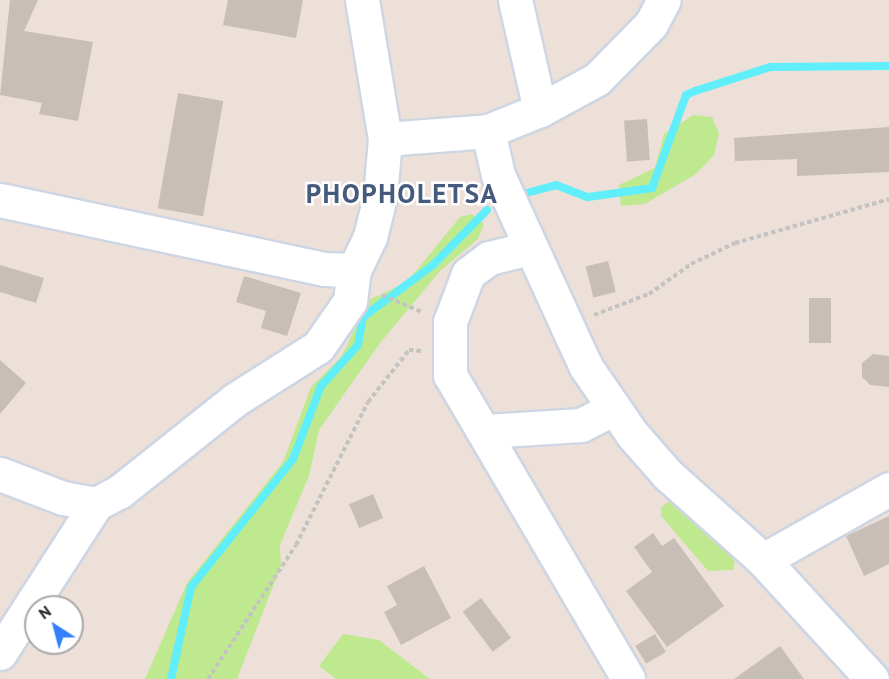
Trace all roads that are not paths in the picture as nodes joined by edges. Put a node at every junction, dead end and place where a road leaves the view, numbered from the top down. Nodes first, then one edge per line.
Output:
1 (362, 0) edge
2 (515, 0) edge
3 (664, 0) edge
4 (540, 111) junction
5 (488, 131) junction
6 (386, 138) junction
7 (0, 200) edge
8 (530, 248) junction
9 (354, 270) junction
10 (614, 408) junction
11 (486, 431) junction
12 (0, 474) edge
13 (889, 489) edge
14 (96, 504) junction
15 (763, 560) junction
16 (0, 652) edge
17 (628, 679) edge
18 (872, 679) edge

1 - 6 street
2 - 4 street
3 - 4 street
4 - 5 street
5 - 6 street
5 - 8 street
6 - 9 street
7 - 9 street
8 - 10 street
8 - 11 street
9 - 14 street
10 - 11 street
10 - 15 street
11 - 17 street
12 - 14 street
13 - 15 street
14 - 16 street
15 - 18 street

